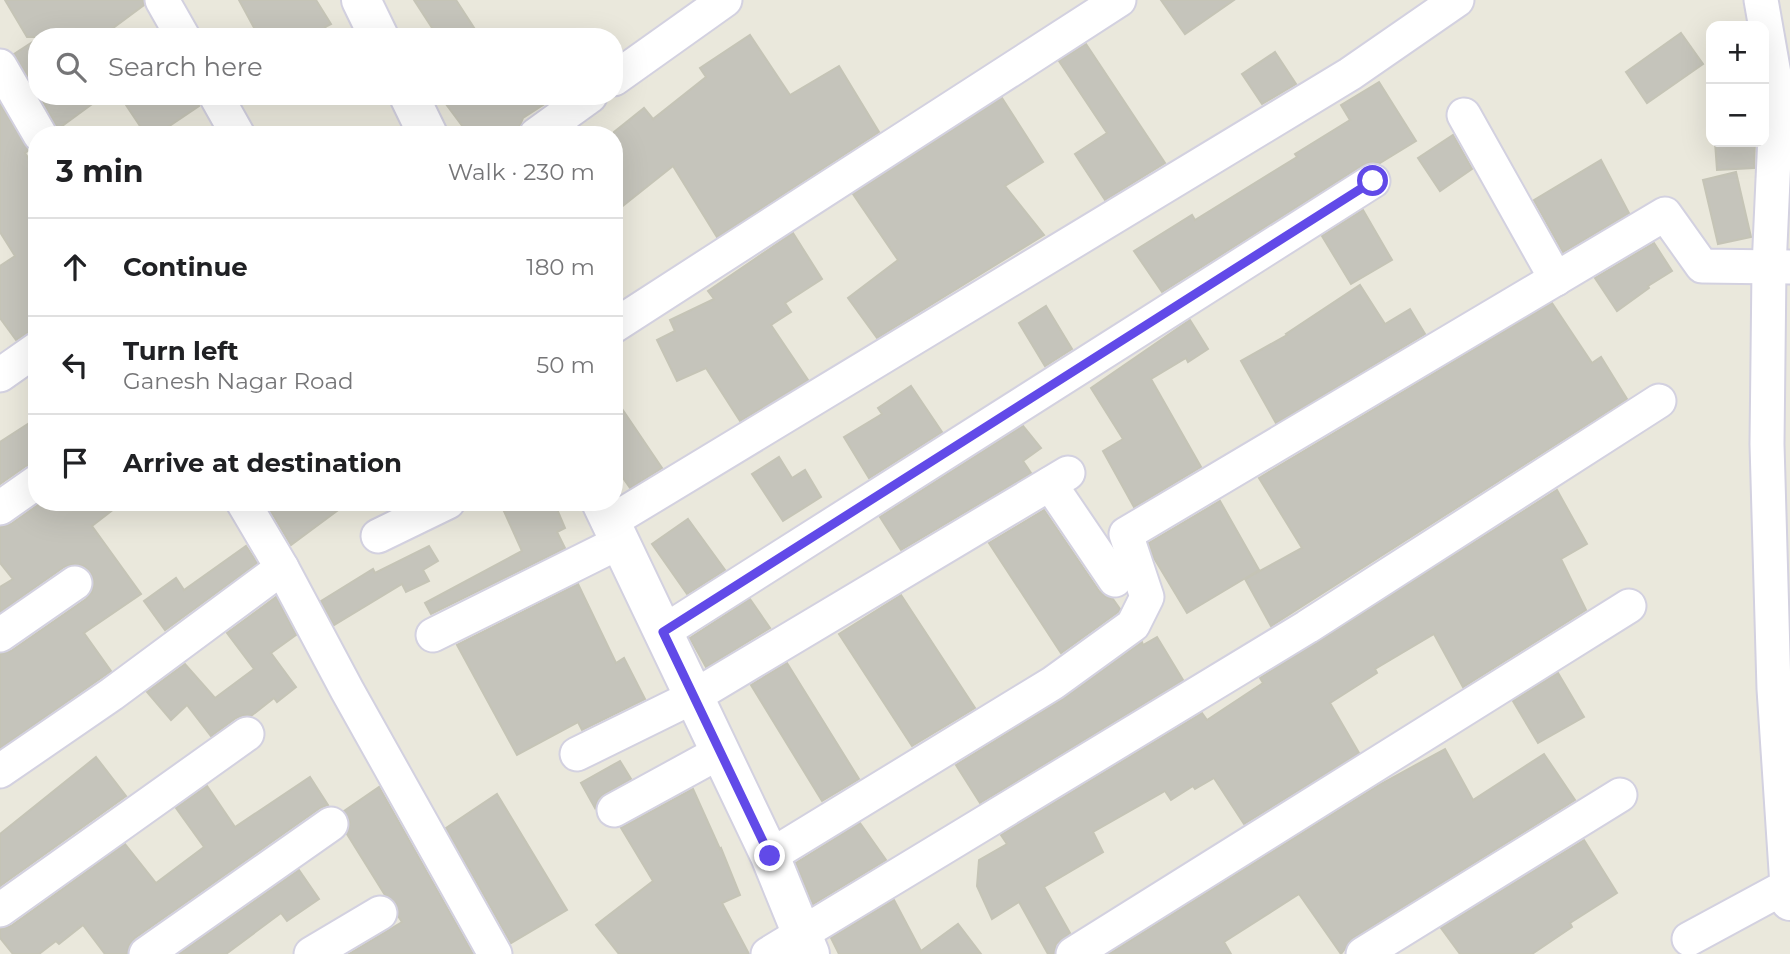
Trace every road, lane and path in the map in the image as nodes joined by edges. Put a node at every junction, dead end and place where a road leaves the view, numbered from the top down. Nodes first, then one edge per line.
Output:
1 (162, 0) edge
2 (361, 0) edge
3 (725, 0) edge
4 (1119, 0) edge
5 (1457, 0) edge
6 (1761, 0) edge
7 (178, 28) edge
8 (375, 28) edge
9 (0, 66) edge
10 (623, 73) edge
11 (1784, 89) edge
12 (221, 105) edge
13 (413, 105) edge
14 (578, 105) edge
15 (1464, 115) dead end
16 (35, 126) edge
17 (233, 126) edge
18 (424, 126) edge
19 (548, 126) edge
20 (1373, 181) dead end
21 (1779, 267) edge
22 (1556, 279) junction
23 (623, 320) edge
24 (28, 355) edge
25 (0, 374) edge
26 (1779, 395) edge
27 (1659, 401) dead end
28 (28, 488) edge
29 (0, 508) edge
30 (248, 511) edge
31 (429, 511) edge
32 (610, 522) edge
33 (377, 536) dead end
34 (282, 568) junction
35 (1115, 580) dead end
36 (75, 583) dead end
37 (1629, 606) dead end
38 (663, 632) junction
39 (0, 635) edge
40 (433, 635) dead end
41 (694, 697) junction
42 (247, 734) dead end
43 (720, 752) junction
44 (577, 754) dead end
45 (0, 771) edge
46 (1620, 795) dead end
47 (614, 810) dead end
48 (331, 824) dead end
49 (770, 856) junction
50 (1789, 891) edge
51 (0, 909) edge
52 (380, 913) dead end
53 (1689, 939) dead end
54 (793, 948) edge
55 (146, 954) edge
56 (311, 954) edge
57 (495, 954) edge
58 (1073, 954) edge
59 (1363, 954) edge

1 - 7 street
2 - 8 street
3 - 10 street
4 - 23 street
5 - 32 street
6 - 11 street
9 - 16 street
11 - 21 street
12 - 17 street
13 - 18 street
14 - 19 street
15 - 22 street
20 - 38 street
21 - 22 street
21 - 26 street
22 - 49 street
24 - 25 street
26 - 50 street
27 - 54 street
28 - 29 street
30 - 34 street
31 - 33 street
32 - 38 street
32 - 40 street
34 - 45 street
34 - 57 street
35 - 41 street
36 - 39 street
37 - 58 street
38 - 41 street
41 - 43 street
41 - 44 street
42 - 51 street
43 - 47 street
43 - 49 street
46 - 59 street
48 - 55 street
49 - 54 street
50 - 53 street
52 - 56 street

